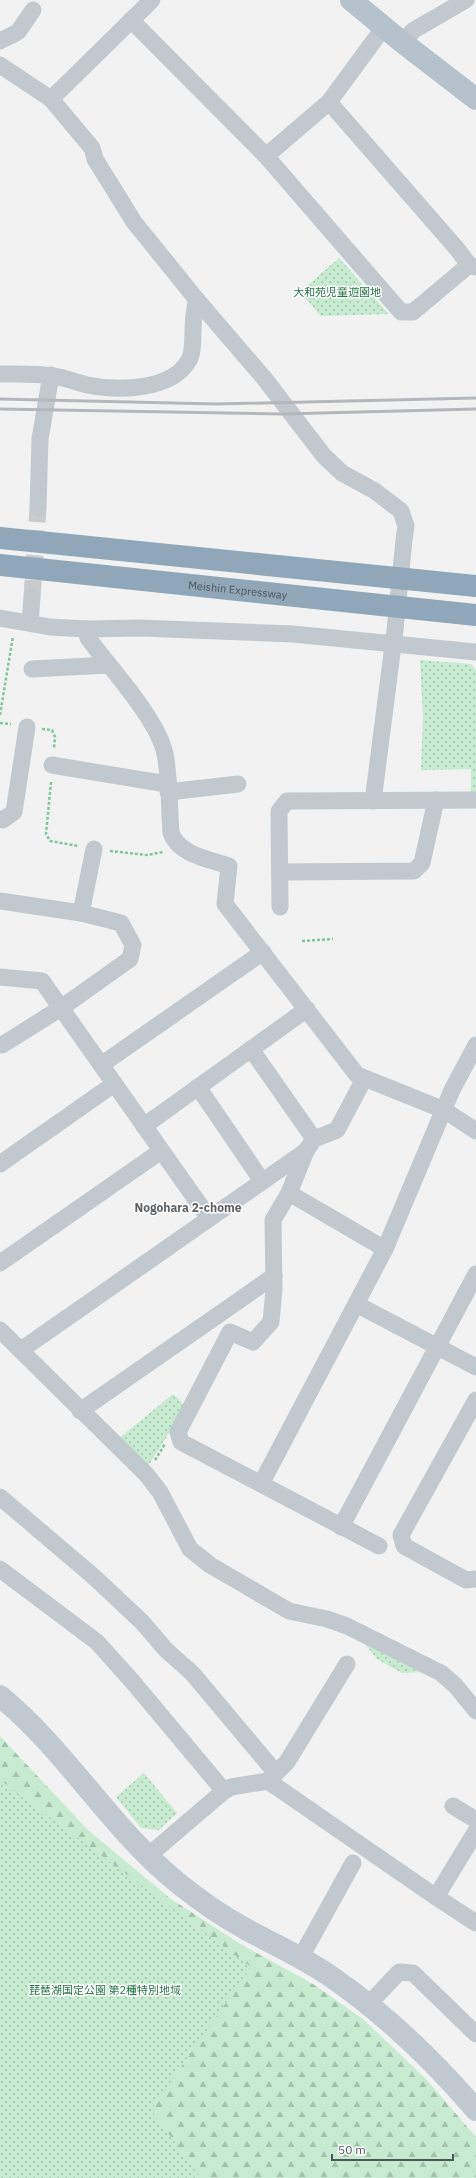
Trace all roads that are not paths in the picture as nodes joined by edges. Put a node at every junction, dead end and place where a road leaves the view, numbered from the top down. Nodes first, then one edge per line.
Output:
1 (152, 0) edge
2 (352, 0) edge
3 (466, 0) edge
4 (33, 10) dead end
5 (131, 20) junction
6 (384, 27) junction
7 (0, 41) edge
8 (402, 42) junction
9 (0, 65) edge
10 (476, 98) edge
11 (51, 99) junction
12 (329, 102) junction
13 (266, 156) junction
14 (473, 266) edge
15 (197, 300) junction
16 (0, 374) edge
17 (51, 375) junction
18 (38, 508) tunnel mouth
19 (0, 538) edge
20 (0, 565) edge
21 (476, 586) edge
22 (32, 597) tunnel mouth
23 (476, 615) edge
24 (15, 620) edge
25 (86, 629) junction
26 (395, 637) junction
27 (476, 652) edge
28 (108, 665) junction
29 (32, 669) dead end
30 (27, 727) road end
31 (52, 765) road end
32 (238, 784) dead end
33 (168, 788) junction
34 (436, 800) junction
35 (476, 800) edge
36 (373, 801) junction
37 (0, 819) edge
38 (94, 849) road end
39 (280, 872) junction
40 (0, 901) edge
41 (280, 907) dead end
42 (81, 913) junction
43 (263, 952) junction
44 (0, 976) edge
45 (61, 1008) junction
46 (307, 1009) junction
47 (2, 1045) dead end
48 (476, 1046) edge
49 (251, 1049) junction
50 (101, 1066) junction
51 (364, 1079) junction
52 (114, 1084) junction
53 (198, 1087) junction
54 (444, 1110) junction
55 (144, 1126) junction
56 (476, 1131) edge
57 (310, 1145) junction
58 (161, 1151) junction
59 (0, 1164) edge
60 (262, 1181) junction
61 (289, 1193) junction
62 (209, 1218) junction
63 (384, 1249) junction
64 (0, 1263) edge
65 (476, 1274) edge
66 (274, 1276) junction
67 (356, 1304) junction
68 (0, 1330) edge
69 (438, 1346) junction
70 (21, 1350) junction
71 (476, 1367) edge
72 (476, 1400) edge
73 (80, 1411) junction
74 (260, 1484) junction
75 (0, 1497) edge
76 (342, 1527) junction
77 (379, 1546) dead end
78 (0, 1570) edge
79 (476, 1579) edge
80 (347, 1664) dead end
81 (0, 1696) edge
82 (476, 1711) edge
83 (272, 1777) junction
84 (224, 1791) junction
85 (453, 1806) dead end
86 (476, 1820) edge
87 (476, 1832) edge
88 (148, 1856) junction
89 (353, 1863) dead end
90 (436, 1897) junction
91 (476, 1923) edge
92 (301, 1957) junction
93 (368, 2005) junction
94 (476, 2034) edge
95 (476, 2110) edge

1 - 5 street
2 - 6 main road
3 - 8 street
4 - 7 street
5 - 11 street
5 - 13 street
6 - 8 main road
6 - 12 street
8 - 10 main road
9 - 11 street
11 - 15 street
12 - 13 street
12 - 14 street
13 - 14 street
15 - 17 street
15 - 26 street
16 - 17 street
17 - 18 street
19 - 21 highway
20 - 23 highway, Meishin Expressway
22 - 24 street
24 - 25 street
25 - 26 street
25 - 28 street
26 - 27 street
26 - 36 street
28 - 29 street
28 - 33 street
30 - 37 street
31 - 33 street
32 - 33 street
33 - 43 street
34 - 35 street
34 - 36 street
34 - 39 street
36 - 39 street
38 - 42 street
39 - 41 street
40 - 42 street
42 - 45 street
43 - 46 street
43 - 50 street
44 - 45 street
45 - 47 street
45 - 50 street
46 - 49 street
46 - 51 street
48 - 54 street
49 - 53 street
49 - 57 street
50 - 52 street
51 - 54 street
51 - 57 street
52 - 55 street
52 - 59 street
53 - 55 street
53 - 60 street
54 - 56 street
54 - 63 street
55 - 58 street
57 - 60 street
57 - 61 street
58 - 62 street
58 - 64 street
60 - 62 street
61 - 63 street
61 - 66 street
62 - 70 street
63 - 67 street
65 - 69 street
66 - 73 street
66 - 74 street
67 - 69 street
67 - 74 street
68 - 70 street
69 - 71 street
69 - 76 street
70 - 73 street
72 - 79 street
73 - 82 street
74 - 76 street
75 - 83 street
76 - 77 street
78 - 84 street
80 - 83 street
81 - 88 street
83 - 84 street
83 - 90 street
84 - 88 street
85 - 86 street
87 - 90 street
88 - 92 street
89 - 92 street
90 - 91 street
92 - 93 street
93 - 94 street
93 - 95 street

